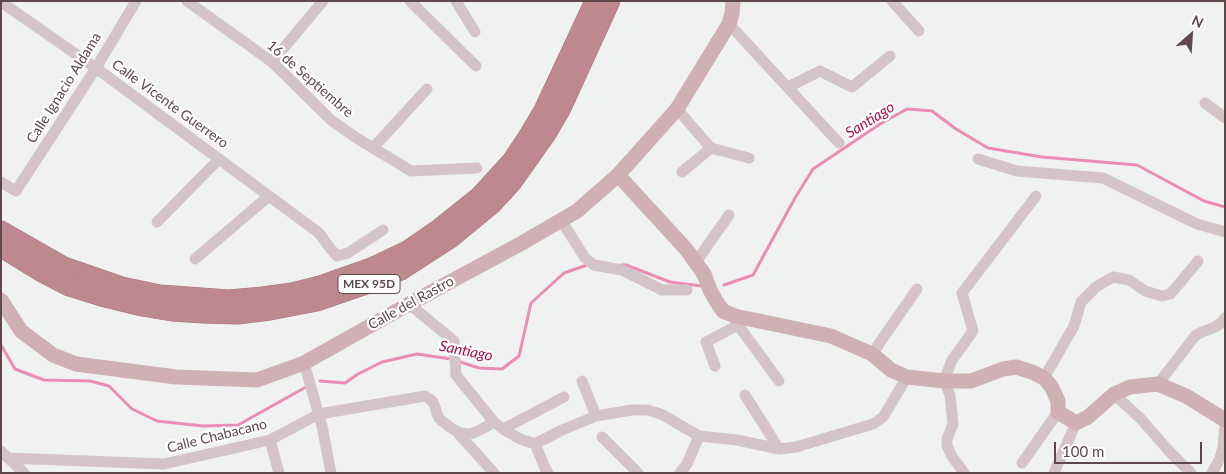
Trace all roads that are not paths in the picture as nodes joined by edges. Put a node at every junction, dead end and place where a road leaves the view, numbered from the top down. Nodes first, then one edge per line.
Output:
1 (136, 1) edge
2 (187, 1) edge
3 (323, 1) edge
4 (410, 1) edge
5 (456, 1) edge
6 (594, 1) edge
7 (611, 1) edge
8 (733, 1) edge
9 (892, 1) edge
10 (1, 2) edge
11 (729, 24) junction
12 (918, 31) dead end
13 (475, 32) dead end
14 (890, 56) dead end
15 (272, 62) junction
16 (476, 66) dead end
17 (96, 68) junction
18 (788, 87) junction
19 (427, 89) dead end
20 (1205, 102) dead end
21 (677, 109) junction
22 (1225, 118) edge
23 (839, 143) dead end
24 (373, 148) junction
25 (711, 148) junction
26 (749, 158) dead end
27 (219, 159) junction
28 (978, 159) dead end
29 (477, 168) dead end
30 (682, 172) dead end
31 (618, 174) junction
32 (1, 182) edge
33 (269, 196) junction
34 (1036, 196) dead end
35 (729, 215) dead end
36 (561, 220) junction
37 (156, 222) dead end
38 (1, 230) edge
39 (382, 230) dead end
40 (1225, 232) edge
41 (1, 248) edge
42 (195, 259) dead end
43 (1198, 261) dead end
44 (696, 262) junction
45 (917, 289) dead end
46 (687, 290) dead end
47 (1, 300) edge
48 (409, 304) junction
49 (1225, 318) edge
50 (737, 320) junction
51 (872, 354) junction
52 (304, 363) junction
53 (715, 366) dead end
54 (907, 377) junction
55 (1044, 378) junction
56 (582, 381) dead end
57 (779, 381) dead end
58 (944, 381) junction
59 (1158, 384) junction
60 (1114, 394) junction
61 (745, 395) dead end
62 (564, 397) dead end
63 (1058, 412) junction
64 (319, 414) junction
65 (596, 416) junction
66 (1225, 420) edge
67 (1076, 422) junction
68 (1225, 424) edge
69 (498, 426) junction
70 (458, 433) junction
71 (699, 436) junction
72 (602, 437) dead end
73 (270, 440) junction
74 (535, 444) junction
75 (779, 449) junction
76 (4, 455) edge
77 (1022, 463) dead end
78 (24, 473) edge
79 (279, 473) edge
80 (331, 473) edge
81 (494, 473) edge
82 (548, 473) edge
83 (638, 473) edge
84 (680, 473) edge
85 (964, 473) edge
86 (1054, 473) edge
87 (1191, 473) edge
88 (1212, 473) edge

1 - 17 street, Calle Ignacio Aldama
2 - 15 street, 16 de Septiembre
3 - 15 street
4 - 16 street
5 - 13 street
6 - 38 highway, MEX 95D
7 - 41 highway, MEX 95D
8 - 11 main road, Calle del Rastro
9 - 12 street
10 - 17 street, Calle Vicente Guerrero
11 - 18 street
11 - 21 main road, Calle del Rastro
14 - 18 street
15 - 24 street, 16 de Septiembre
17 - 27 street, Calle Vicente Guerrero
17 - 32 street, Calle Ignacio Aldama
18 - 23 street
19 - 24 street
20 - 22 street
21 - 25 street
21 - 31 main road, Calle del Rastro
24 - 29 street, 16 de Septiembre
25 - 26 street
25 - 30 street
27 - 33 street, Calle Vicente Guerrero
27 - 37 street
28 - 40 street
31 - 36 main road, Calle del Rastro
31 - 44 main road
33 - 39 street, Calle Vicente Guerrero
33 - 42 street
34 - 58 street
35 - 44 street
36 - 46 street
36 - 48 main road, Calle del Rastro
43 - 55 street
44 - 50 main road
45 - 51 street
47 - 52 main road, Calle del Rastro
48 - 52 main road, Calle del Rastro
48 - 69 street
49 - 59 street
50 - 51 main road
50 - 53 street
50 - 57 street
51 - 54 main road
52 - 64 street
54 - 58 main road
54 - 75 street
55 - 58 main road
55 - 63 main road
56 - 65 street
58 - 85 street
59 - 60 main road
59 - 66 main road
60 - 67 main road
60 - 87 street
61 - 75 street
62 - 69 street
63 - 67 main road
63 - 77 street
64 - 70 street, Calle Chabacano
64 - 73 street, Calle Chabacano
64 - 80 street
65 - 71 street
65 - 74 street
67 - 86 street
68 - 88 street
69 - 70 street
69 - 74 street
70 - 81 street
71 - 75 street
71 - 84 street
72 - 83 street
73 - 76 street, Calle Chabacano
73 - 79 street
74 - 82 street
76 - 78 street

